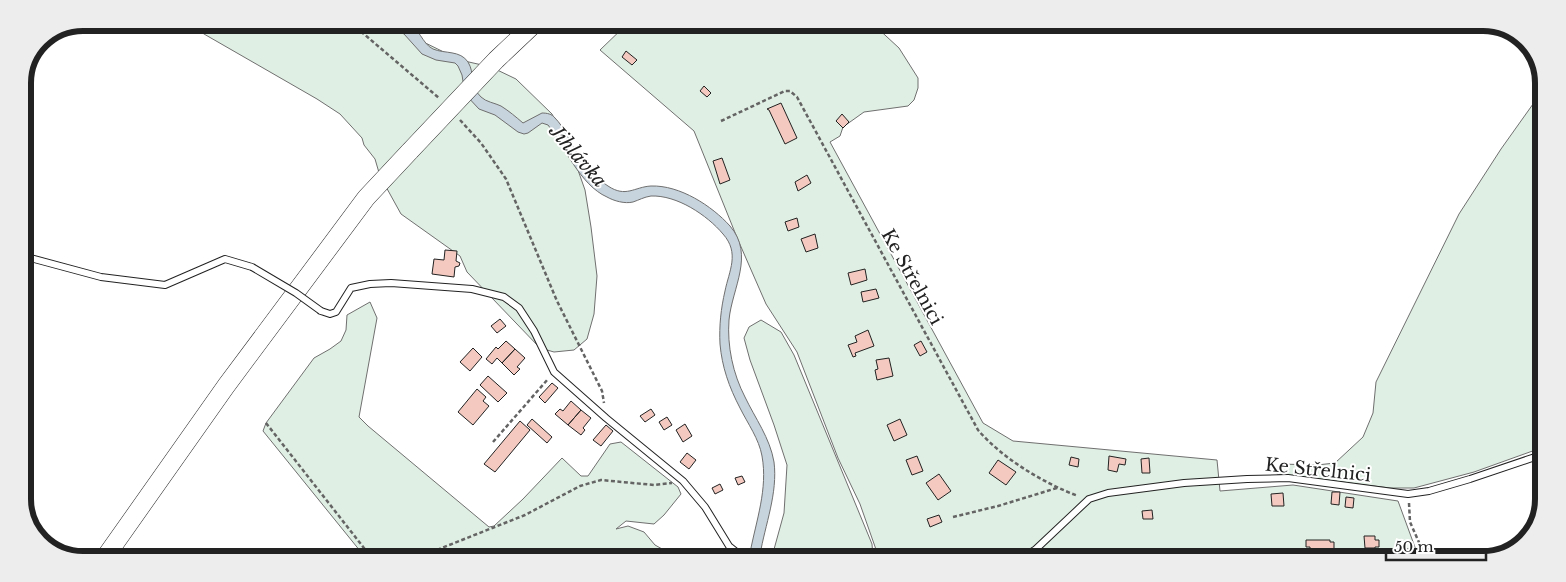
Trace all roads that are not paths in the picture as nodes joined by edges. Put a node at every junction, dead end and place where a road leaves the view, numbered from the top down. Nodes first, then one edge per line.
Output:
1 (527, 31) edge
2 (31, 258) edge
3 (296, 293) junction
4 (1535, 456) edge
5 (110, 551) edge
6 (735, 551) edge
7 (1033, 551) edge

1 - 3 main road, bridge
2 - 3 lane, bridge
3 - 5 main road
3 - 6 lane, bridge
4 - 7 lane, Ke Střelnici

